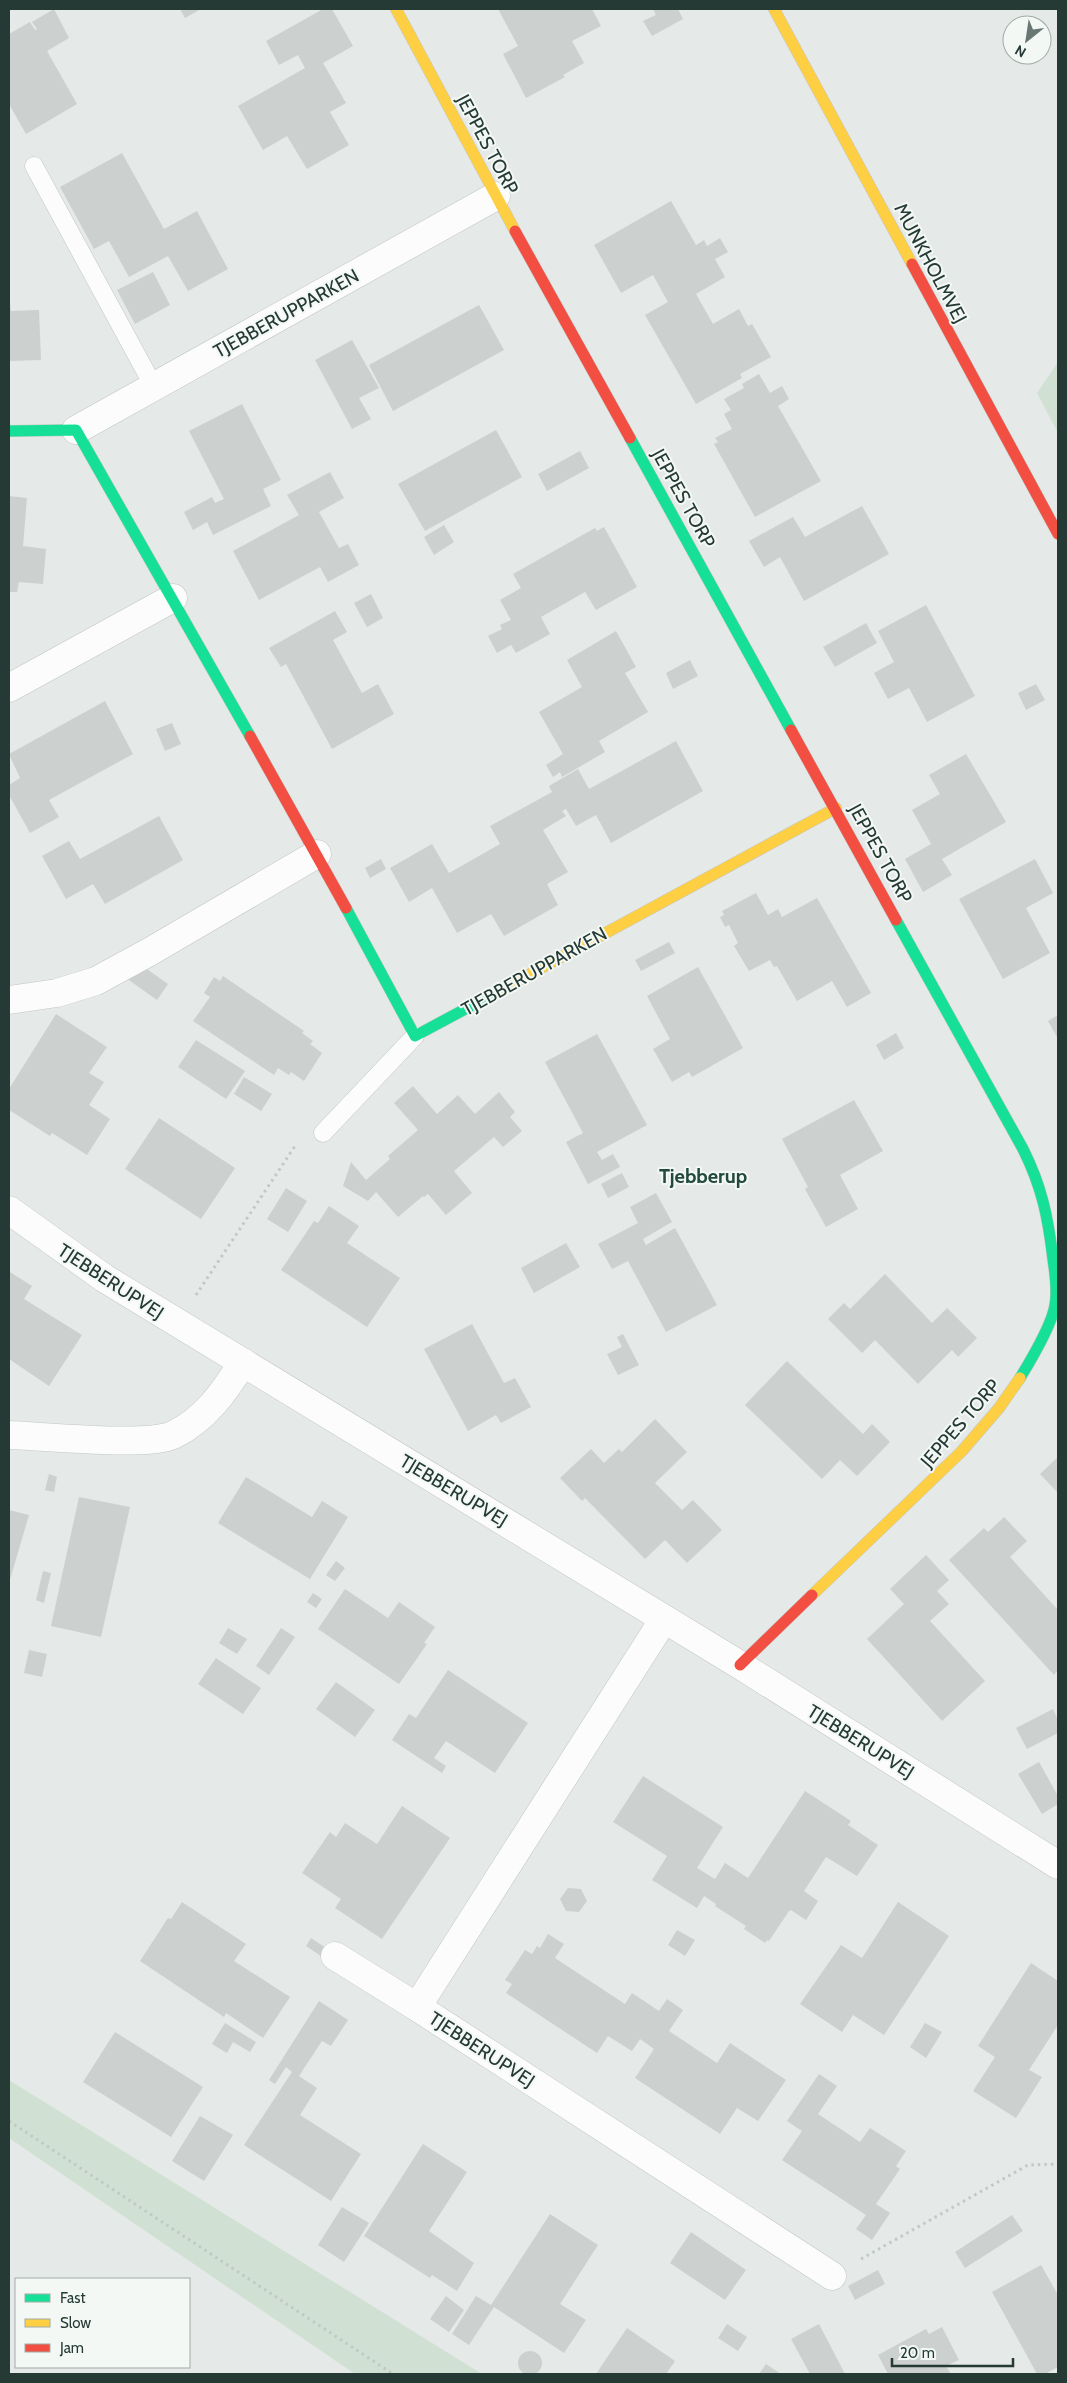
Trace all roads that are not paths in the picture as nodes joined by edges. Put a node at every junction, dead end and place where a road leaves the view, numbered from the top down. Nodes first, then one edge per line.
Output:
1 (396, 9) edge
2 (774, 9) edge
3 (34, 166) dead end
4 (496, 196) junction
5 (154, 387) junction
6 (76, 430) junction
7 (9, 431) edge
8 (1058, 534) edge
9 (173, 598) junction
10 (9, 688) edge
11 (836, 808) junction
12 (317, 854) junction
13 (9, 1000) edge
14 (415, 1036) junction
15 (323, 1133) road end
16 (9, 1210) edge
17 (243, 1362) junction
18 (9, 1434) edge
19 (664, 1619) junction
20 (740, 1665) junction
21 (1058, 1865) edge
22 (335, 1956) dead end
23 (417, 2007) junction
24 (832, 2276) road end

1 - 4 street, JEPPES TORP
2 - 8 street, MUNKHOLMVEJ
3 - 5 lane
4 - 5 street, TJEBBERUPPARKEN
4 - 11 street, JEPPES TORP
5 - 6 street, TJEBBERUPPARKEN
6 - 7 street, TJEBBERUPPARKEN
6 - 9 street
9 - 10 street
9 - 12 street
11 - 14 street, TJEBBERUPPARKEN
11 - 20 street, JEPPES TORP
12 - 13 street
12 - 14 street
14 - 15 lane
16 - 17 street, TJEBBERUPVEJ
17 - 18 street
17 - 19 street, TJEBBERUPVEJ
19 - 20 street, TJEBBERUPVEJ
19 - 23 street, TJEBBERUPVEJ
20 - 21 street, TJEBBERUPVEJ
22 - 23 street
23 - 24 street, TJEBBERUPVEJ

